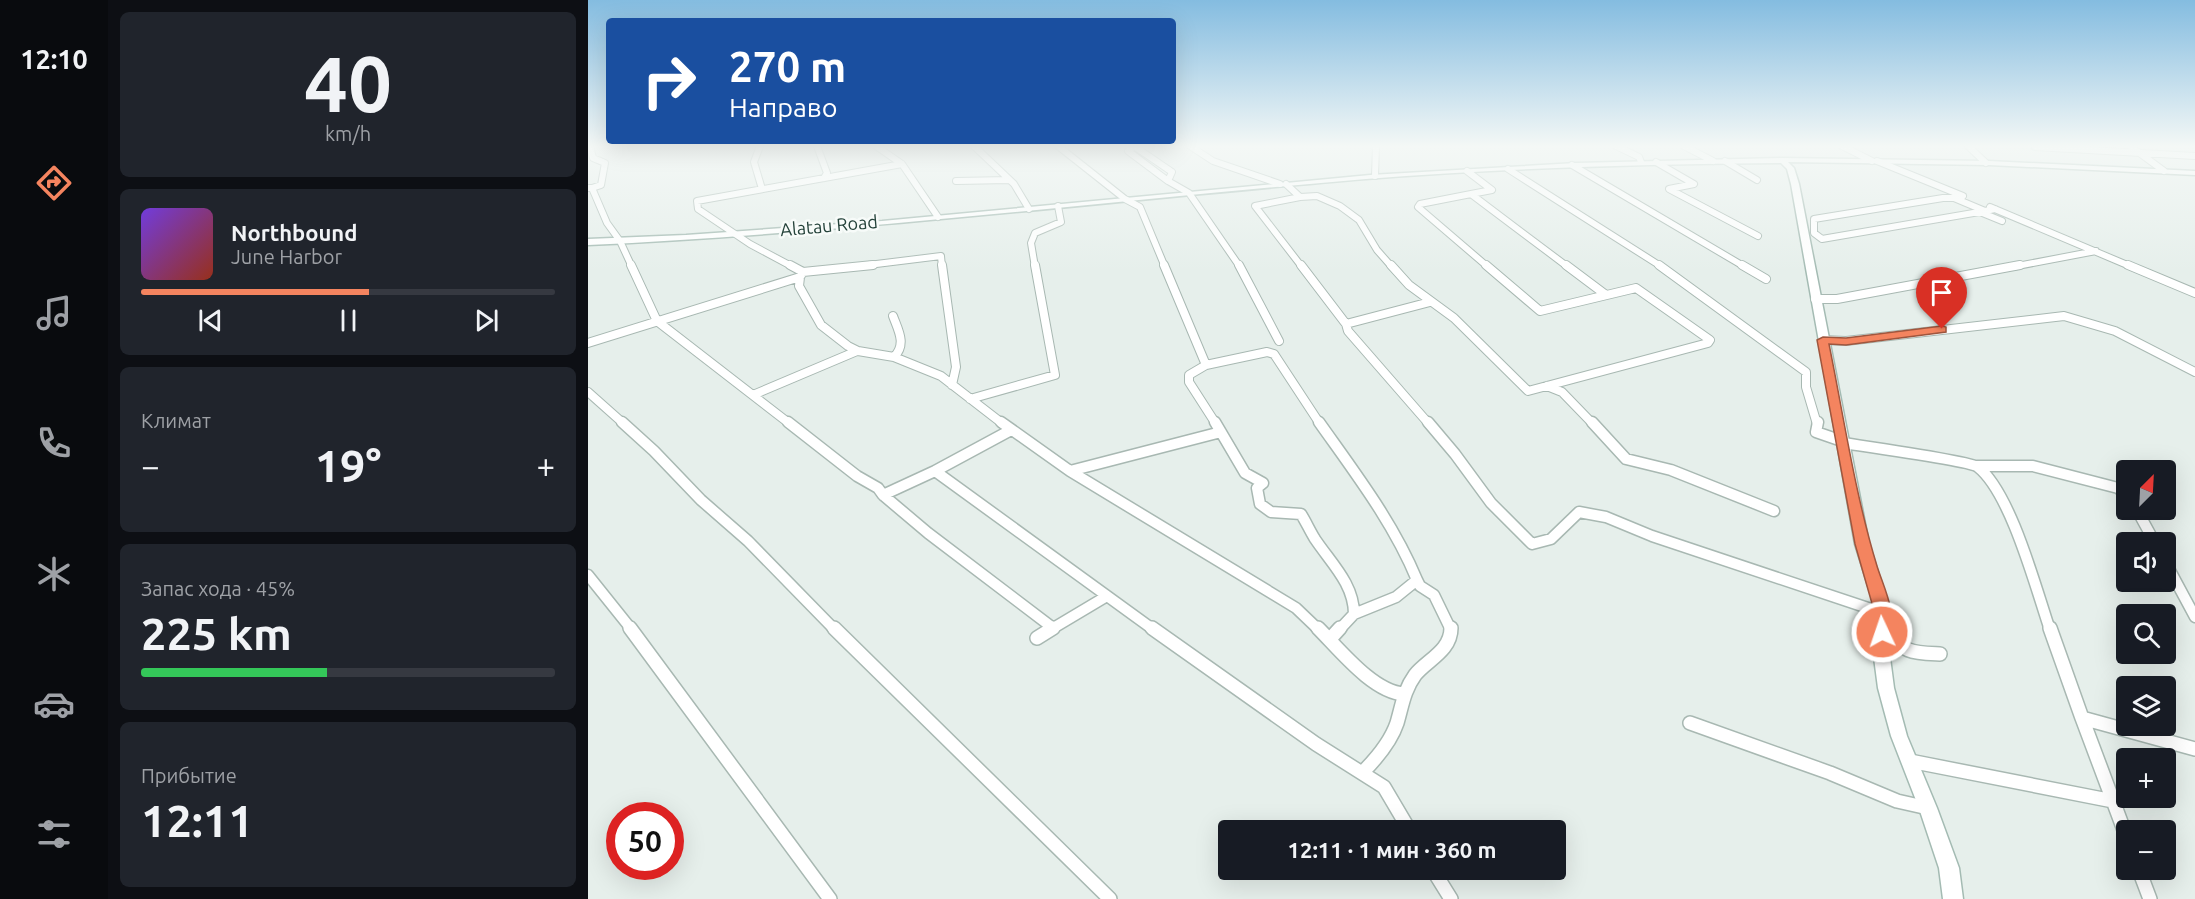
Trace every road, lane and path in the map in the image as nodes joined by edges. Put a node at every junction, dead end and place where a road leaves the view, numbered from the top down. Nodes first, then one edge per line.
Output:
1 (590, 188) edge
2 (768, 188) edge
3 (918, 188) edge
4 (1017, 188) edge
5 (1111, 188) edge
6 (1179, 188) edge
7 (1239, 188) edge
8 (1285, 188) edge
9 (1489, 188) edge
10 (1538, 188) edge
11 (1611, 188) edge
12 (1674, 188) edge
13 (1796, 188) edge
14 (1942, 188) edge
15 (762, 189) joint
16 (1189, 193) junction
17 (1471, 194) junction
18 (1300, 197) junction
19 (1125, 199) junction
20 (1058, 206) junction
21 (1029, 209) junction
22 (1995, 209) junction
23 (1983, 212) junction
24 (938, 217) junction
25 (2002, 221) dead end
26 (733, 233) junction
27 (1758, 236) dead end
28 (620, 241) junction
29 (588, 242) edge
30 (2096, 251) junction
31 (802, 275) junction
32 (1767, 279) dead end
33 (2195, 293) edge
34 (1606, 295) junction
35 (1815, 299) junction
36 (1430, 302) junction
37 (893, 316) dead end
38 (657, 321) junction
39 (1346, 324) junction
40 (1823, 340) junction
41 (1279, 341) dead end
42 (588, 343) edge
43 (857, 351) junction
44 (894, 357) junction
45 (1206, 365) junction
46 (2195, 372) edge
47 (952, 385) junction
48 (1547, 386) junction
49 (588, 392) edge
50 (753, 395) junction
51 (970, 399) junction
52 (1011, 430) junction
53 (1221, 432) junction
54 (1842, 442) junction
55 (1977, 466) junction
56 (935, 471) junction
57 (1070, 471) junction
58 (2116, 487) edge
59 (883, 495) junction
60 (1774, 511) dead end
61 (588, 575) edge
62 (1417, 580) junction
63 (2176, 582) edge
64 (1107, 596) junction
65 (1883, 613) junction
66 (1354, 614) junction
67 (2195, 617) edge
68 (1053, 628) junction
69 (1037, 638) dead end
70 (1329, 639) junction
71 (1940, 654) dead end
72 (1404, 694) junction
73 (2082, 717) junction
74 (1690, 723) dead end
75 (2195, 749) edge
76 (1910, 761) junction
77 (1362, 773) junction
78 (2113, 801) junction
79 (1928, 808) junction
80 (1404, 820) edge
81 (2120, 820) edge
82 (1439, 880) edge
83 (2143, 880) edge
84 (830, 899) edge
85 (1110, 899) edge
86 (1452, 899) edge
87 (1953, 899) edge
88 (2150, 899) edge

1 - 28 street
2 - 15 street
3 - 24 street
4 - 21 street
5 - 19 street
6 - 16 street
7 - 16 main road
8 - 18 street
9 - 17 street
10 - 54 street
11 - 32 street
12 - 27 street
13 - 35 main road
14 - 22 street
15 - 26 street
16 - 19 main road, Alatau Road
16 - 41 street
17 - 34 street
17 - 34 street
18 - 36 street
18 - 39 street
19 - 20 main road, Alatau Road
19 - 45 street
20 - 21 main road, Alatau Road
20 - 51 street
21 - 24 main road, Alatau Road
22 - 23 street
22 - 30 street
23 - 23 street
23 - 25 street
24 - 26 main road, Alatau Road
26 - 28 main road, Alatau Road
26 - 31 street
28 - 29 main road, Alatau Road
28 - 38 street
30 - 33 street
30 - 35 street
31 - 38 street
31 - 43 street
31 - 47 street
34 - 48 street
35 - 40 main road
36 - 39 street
36 - 48 street
37 - 44 street
38 - 42 street
38 - 50 street
39 - 65 street
40 - 46 street
40 - 54 main road
43 - 44 street
43 - 50 street
44 - 47 street
45 - 53 street
45 - 62 street
47 - 51 street
48 - 60 street
49 - 85 street
50 - 59 street
51 - 52 street
52 - 56 street
52 - 57 street
53 - 57 street
53 - 66 street
54 - 55 street
54 - 65 main road
55 - 58 street
55 - 73 street
56 - 59 street
56 - 64 street
57 - 70 street
59 - 68 street
61 - 84 street
62 - 66 street
62 - 72 street
63 - 67 street
64 - 68 street
64 - 77 street
65 - 71 street
65 - 76 main road
66 - 70 street
68 - 69 street
70 - 72 street
72 - 77 street
73 - 75 street
73 - 78 street
74 - 79 street
76 - 78 street
76 - 79 main road
77 - 80 street
78 - 81 street
79 - 87 main road
82 - 86 street
83 - 88 street

